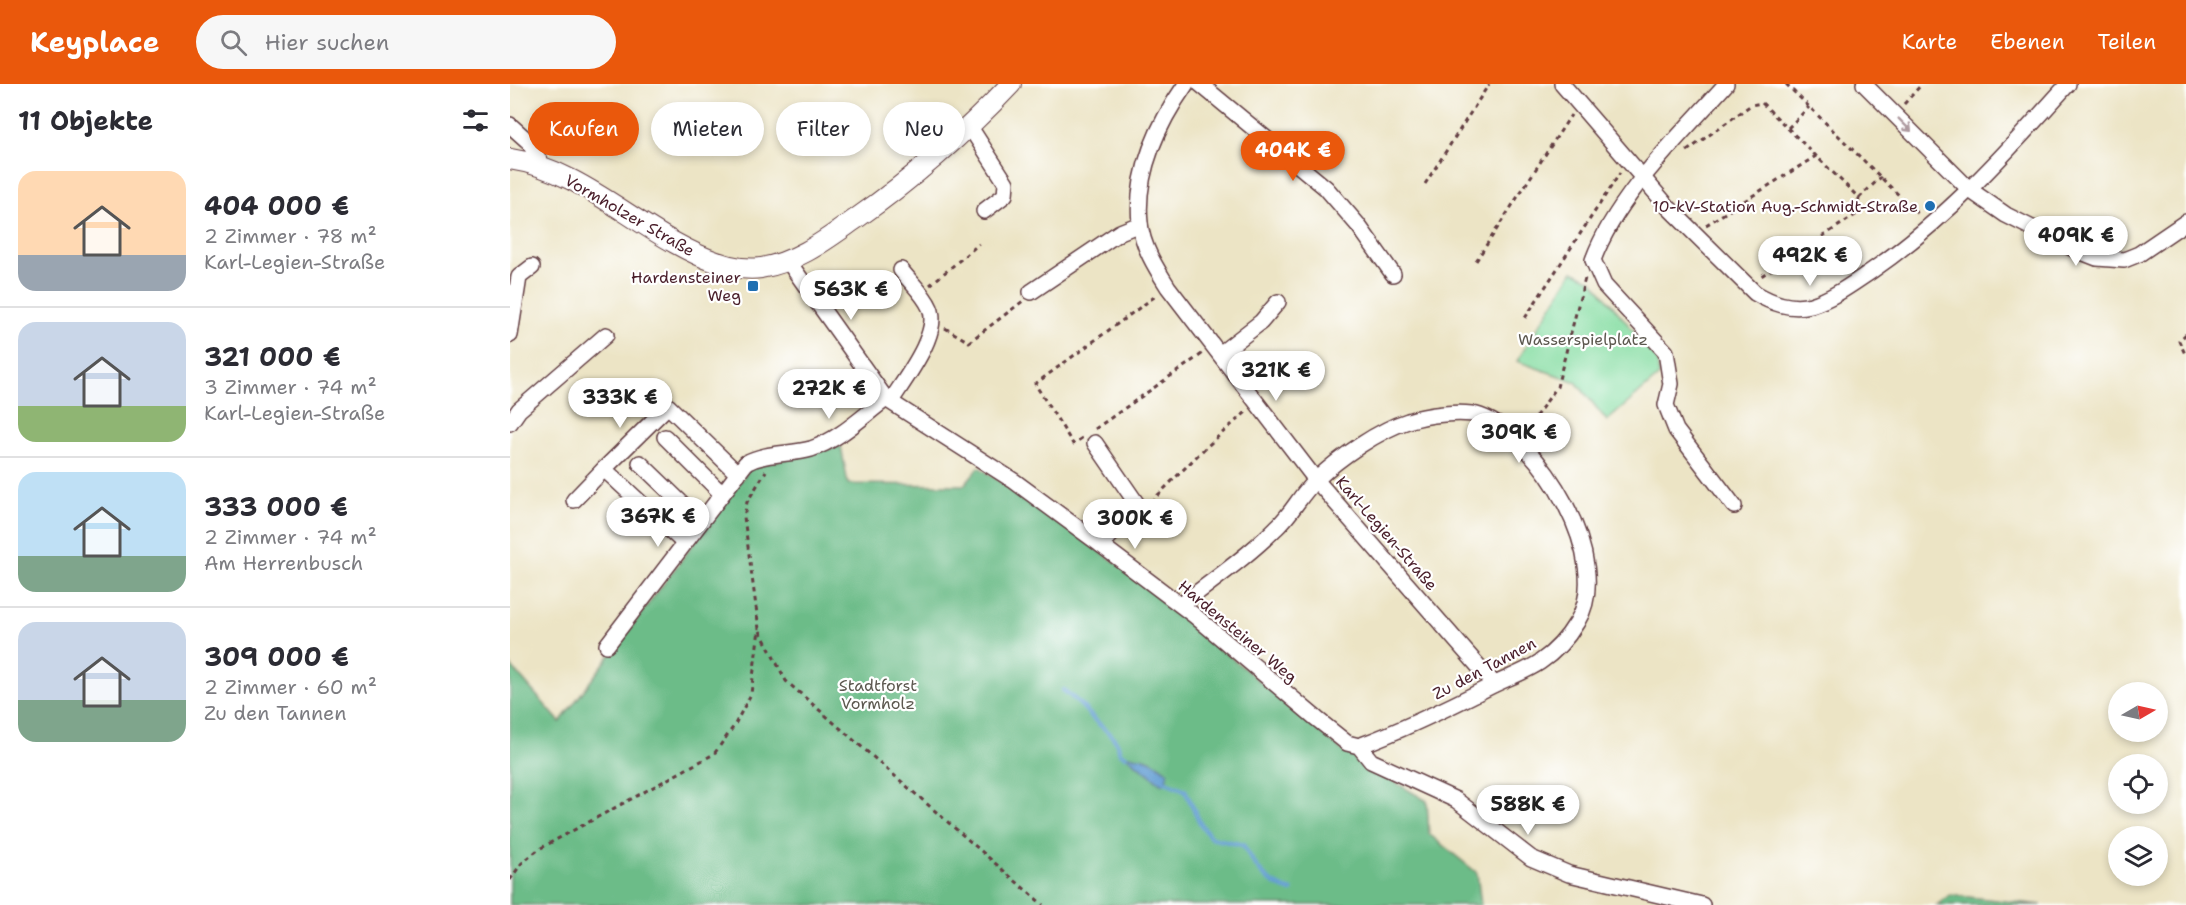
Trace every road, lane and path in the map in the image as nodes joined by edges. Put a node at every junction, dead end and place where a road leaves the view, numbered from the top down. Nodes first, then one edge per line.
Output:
1 (1011, 84) edge
2 (1186, 84) edge
3 (1200, 84) edge
4 (1489, 84) edge
5 (1562, 84) edge
6 (1726, 84) edge
7 (1786, 84) edge
8 (1864, 84) edge
9 (1922, 84) edge
10 (2068, 84) edge
11 (1579, 104) junction
12 (1809, 107) junction
13 (1895, 115) junction
14 (510, 125) edge
15 (970, 127) junction
16 (1788, 128) junction
17 (1686, 151) dead end
18 (1816, 156) junction
19 (510, 159) edge
20 (543, 167) junction
21 (1619, 174) dead end
22 (1881, 177) junction
23 (1643, 178) junction
24 (1425, 184) dead end
25 (1970, 190) junction
26 (1859, 198) junction
27 (984, 211) dead end
28 (2186, 222) edge
29 (1140, 224) junction
30 (1930, 225) junction
31 (1694, 232) junction
32 (979, 244) dead end
33 (788, 261) junction
34 (1476, 261) dead end
35 (532, 267) dead end
36 (901, 270) dead end
37 (943, 274) dead end
38 (1393, 274) dead end
39 (1585, 277) dead end
40 (1747, 285) junction
41 (1168, 287) junction
42 (1031, 292) joint
43 (1278, 302) dead end
44 (1525, 318) dead end
45 (933, 323) junction
46 (606, 334) dead end
47 (2186, 334) edge
48 (510, 335) edge
49 (1217, 350) junction
50 (2186, 356) edge
51 (888, 400) junction
52 (1257, 403) junction
53 (515, 407) edge
54 (510, 423) edge
55 (1091, 436) junction
56 (665, 437) dead end
57 (1519, 440) junction
58 (777, 454) junction
59 (640, 463) dead end
60 (604, 469) junction
61 (738, 474) junction
62 (1316, 480) junction
63 (722, 494) junction
64 (1159, 494) dead end
65 (574, 500) dead end
66 (1734, 506) dead end
67 (700, 521) junction
68 (683, 542) junction
69 (1101, 545) junction
70 (1181, 605) junction
71 (759, 629) junction
72 (607, 645) dead end
73 (1494, 684) junction
74 (1359, 746) junction
75 (511, 878) edge
76 (1043, 905) edge
77 (1702, 905) edge

1 - 15 main road, Vormholzer Straße
2 - 29 street, Karl-Legien-Straße
3 - 38 street
4 - 24 path
5 - 11 street
6 - 23 street
7 - 12 path
8 - 13 street
9 - 13 path
10 - 25 street
11 - 23 street
11 - 34 path
12 - 16 path
12 - 22 path
13 -> 25 street
14 - 20 street
15 - 27 street
15 - 33 main road, Vormholzer Straße
16 - 17 path
16 - 18 path
18 - 26 path
18 - 31 path
19 - 20 main road, Vormholzer Straße
20 - 33 main road, Vormholzer Straße
21 - 44 path
22 - 26 path
22 - 30 path
23 - 31 street
23 - 66 street
25 - 28 street
25 - 30 street
26 - 40 path
29 - 41 street, Karl-Legien-Straße
29 - 42 street
30 - 40 street
31 - 40 street
32 - 37 path
33 - 51 street, Hardensteiner Weg
35 - 48 street
36 - 45 street
39 - 57 path
41 - 49 street, Karl-Legien-Straße
41 - 55 path
42 - 45 path
43 - 49 street
45 - 51 street
46 - 53 street
47 - 50 path
49 - 52 street, Karl-Legien-Straße
49 - 55 path
51 - 58 street
51 - 69 street, Hardensteiner Weg
52 - 62 street, Karl-Legien-Straße
52 - 64 path
53 - 54 street
55 - 69 street
56 - 63 street
57 - 62 street, Zu den Tannen
57 - 73 street, Zu den Tannen
58 - 61 street
58 - 71 path
59 - 67 street
60 - 61 street
60 - 65 street
60 - 68 street
61 - 63 street
62 - 70 street, Zu den Tannen
62 - 73 street, Karl-Legien-Straße
63 - 67 street
67 - 68 street
68 - 72 street
69 - 70 street, Hardensteiner Weg
70 - 74 street, Hardensteiner Weg
71 - 75 path
71 - 76 path
73 - 74 street, Zu den Tannen
74 - 77 street, Hardensteiner Weg

